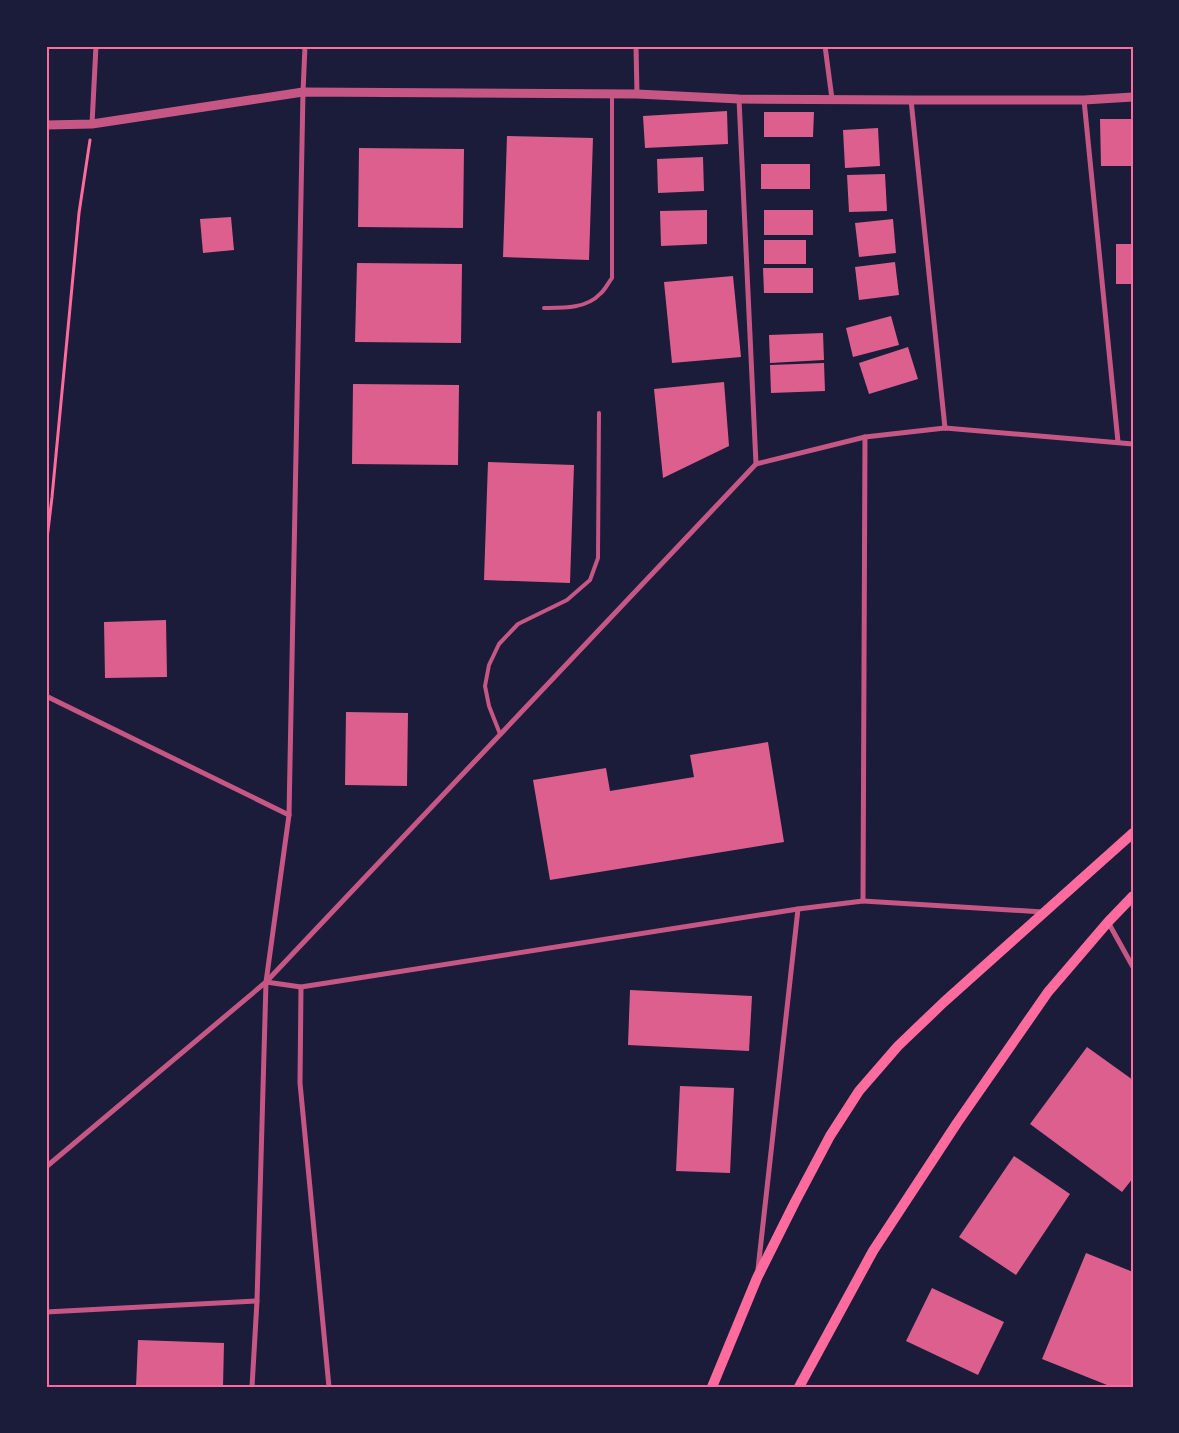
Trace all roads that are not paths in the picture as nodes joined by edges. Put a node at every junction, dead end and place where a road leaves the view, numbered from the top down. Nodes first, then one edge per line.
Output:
1 (96, 46) edge
2 (305, 46) edge
3 (636, 46) edge
4 (825, 46) edge
5 (303, 92) junction
6 (612, 94) junction
7 (637, 94) junction
8 (1133, 97) edge
9 (739, 99) junction
10 (832, 99) junction
11 (911, 100) junction
12 (1084, 100) junction
13 (92, 124) junction
14 (46, 125) edge
15 (544, 308) dead end
16 (599, 413) dead end
17 (945, 428) junction
18 (865, 437) junction
19 (1118, 442) junction
20 (1133, 444) edge
21 (756, 464) junction
22 (46, 696) edge
23 (500, 734) junction
24 (289, 815) junction
25 (1133, 833) edge
26 (1133, 896) edge
27 (863, 901) junction
28 (798, 909) junction
29 (1044, 912) junction
30 (1108, 922) junction
31 (1133, 967) edge
32 (266, 982) junction
33 (302, 987) junction
34 (46, 1167) edge
35 (757, 1278) junction
36 (257, 1301) junction
37 (46, 1312) edge
38 (252, 1387) edge
39 (329, 1387) edge
40 (712, 1387) edge
41 (799, 1387) edge

1 - 13 street
2 - 5 street
3 - 7 street
4 - 10 street
5 - 6 street
5 - 13 street
5 - 24 street
6 - 7 street
6 - 15 lane
7 - 9 street
8 - 12 street
9 - 10 street
9 - 21 street
10 - 11 street
11 - 12 street
11 - 17 street
12 - 19 street
13 - 14 street
16 - 23 lane
17 - 18 street
17 - 19 street
18 - 21 street
18 - 27 street
19 - 20 street
21 - 23 street
22 - 24 street
23 - 32 street
24 - 32 street
25 - 29 main road
26 - 30 main road
27 - 28 street
27 - 29 street
28 - 33 street
28 - 35 street
29 - 35 main road
30 - 31 street
30 - 41 main road
32 - 33 street
32 - 34 street
32 - 36 street
33 - 39 street
35 - 40 main road
36 - 37 street
36 - 38 street

